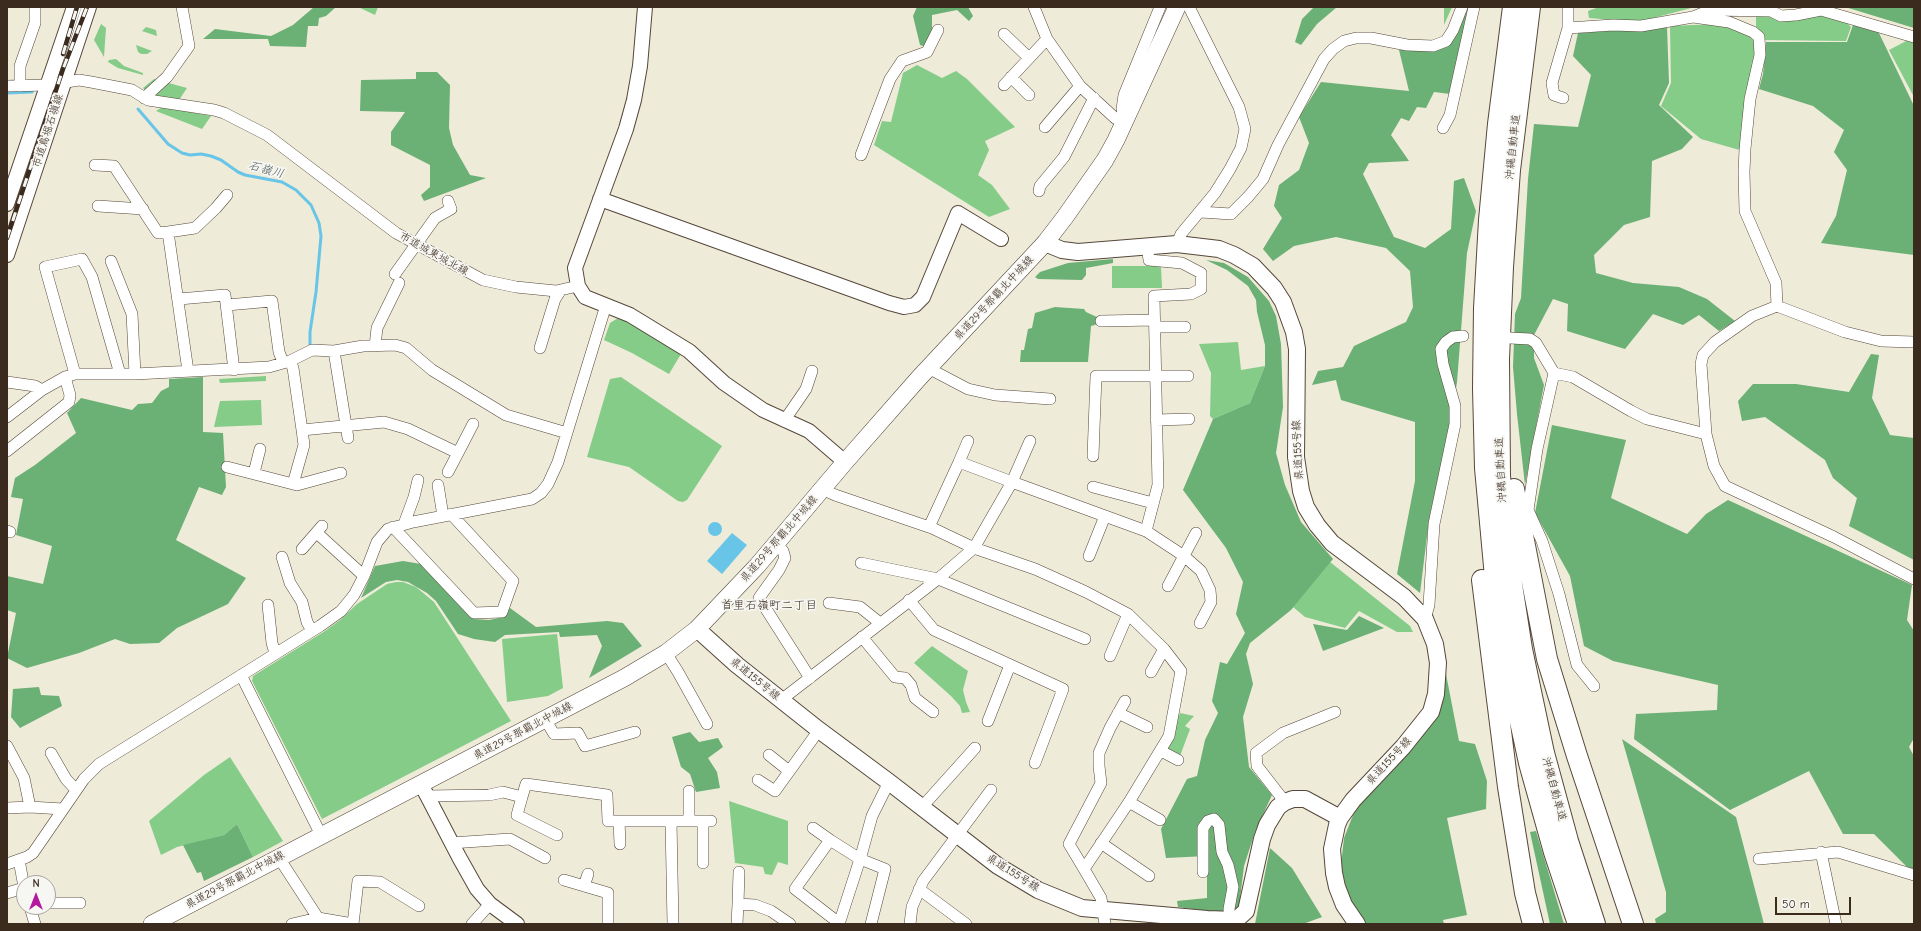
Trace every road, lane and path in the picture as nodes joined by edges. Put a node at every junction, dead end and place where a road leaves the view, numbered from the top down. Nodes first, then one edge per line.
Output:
1 (35, 7) edge
2 (74, 7) edge
3 (89, 7) edge
4 (182, 7) edge
5 (645, 7) edge
6 (1034, 7) edge
7 (1160, 7) edge
8 (1177, 7) edge
9 (1189, 7) edge
10 (1462, 7) edge
11 (1474, 7) edge
12 (1514, 7) edge
13 (1530, 7) edge
14 (1568, 7) edge
15 (1770, 9) edge
16 (1693, 17) junction
17 (1568, 28) junction
18 (938, 30) dead end
19 (1004, 34) dead end
20 (1914, 37) edge
21 (1047, 39) junction
22 (1029, 58) junction
23 (65, 81) junction
24 (48, 85) junction
25 (7, 86) edge
26 (20, 86) junction
27 (1080, 86) junction
28 (1029, 96) dead end
29 (144, 98) junction
30 (1094, 98) junction
31 (1562, 98) dead end
32 (1125, 124) junction
33 (1046, 127) dead end
34 (1443, 128) dead end
35 (862, 156) dead end
36 (95, 165) dead end
37 (1039, 192) dead end
38 (227, 194) dead end
39 (600, 199) junction
40 (448, 201) dead end
41 (7, 204) edge
42 (98, 206) dead end
43 (143, 209) junction
44 (1200, 212) junction
45 (168, 232) junction
46 (1001, 239) dead end
47 (1045, 243) junction
48 (415, 244) junction
49 (1177, 244) junction
50 (1147, 245) junction
51 (7, 255) edge
52 (111, 261) dead end
53 (578, 286) junction
54 (561, 290) junction
55 (179, 299) junction
56 (227, 305) junction
57 (606, 305) junction
58 (1777, 306) junction
59 (1101, 321) dead end
60 (1155, 324) junction
61 (1185, 327) dead end
62 (1463, 336) dead end
63 (1510, 338) dead end
64 (1914, 342) edge
65 (375, 346) junction
66 (540, 348) dead end
67 (334, 351) junction
68 (286, 361) junction
69 (928, 368) junction
70 (234, 370) junction
71 (188, 371) junction
72 (812, 371) dead end
73 (1554, 373) junction
74 (120, 374) junction
75 (135, 374) junction
76 (70, 375) junction
77 (1155, 376) junction
78 (1188, 376) dead end
79 (7, 382) edge
80 (1483, 388) junction
81 (42, 390) junction
82 (1050, 398) dead end
83 (1499, 399) junction
84 (7, 417) edge
85 (1189, 419) dead end
86 (1156, 420) junction
87 (784, 421) junction
88 (473, 424) dead end
89 (345, 425) junction
90 (302, 430) junction
91 (567, 433) junction
92 (1706, 434) junction
93 (348, 438) dead end
94 (968, 441) dead end
95 (1030, 441) dead end
96 (260, 449) dead end
97 (7, 451) edge
98 (458, 453) junction
99 (1093, 456) dead end
100 (845, 462) junction
101 (959, 462) junction
102 (227, 467) dead end
103 (448, 472) dead end
104 (254, 473) junction
105 (341, 473) dead end
106 (418, 480) dead end
107 (1012, 482) junction
108 (293, 484) junction
109 (438, 485) dead end
110 (1093, 487) dead end
111 (822, 488) junction
112 (1153, 503) junction
113 (447, 515) junction
114 (1105, 516) junction
115 (398, 525) junction
116 (929, 527) junction
117 (1146, 531) junction
118 (1196, 533) dead end
119 (775, 544) junction
120 (974, 548) junction
121 (302, 549) dead end
122 (1089, 556) dead end
123 (1184, 556) junction
124 (282, 557) dead end
125 (861, 563) dead end
126 (364, 576) junction
127 (938, 579) junction
128 (1914, 579) edge
129 (1168, 586) dead end
130 (908, 600) junction
131 (830, 603) dead end
132 (268, 605) dead end
133 (1128, 614) junction
134 (1425, 619) junction
135 (880, 623) junction
136 (1200, 623) dead end
137 (697, 629) junction
138 (312, 631) junction
139 (862, 637) junction
140 (1085, 639) dead end
141 (1164, 649) junction
142 (275, 653) junction
143 (666, 653) junction
144 (1110, 656) dead end
145 (1010, 665) junction
146 (1151, 672) dead end
147 (241, 675) junction
148 (810, 678) junction
149 (1594, 686) dead end
150 (781, 700) junction
151 (1125, 701) dead end
152 (933, 712) dead end
153 (1335, 712) dead end
154 (1118, 713) junction
155 (545, 720) junction
156 (988, 722) dead end
157 (707, 724) dead end
158 (1147, 727) dead end
159 (819, 730) junction
160 (634, 732) dead end
161 (7, 746) edge
162 (975, 748) dead end
163 (1161, 751) junction
164 (51, 753) dead end
165 (769, 755) dead end
166 (1178, 760) dead end
167 (1035, 763) dead end
168 (789, 771) junction
169 (758, 780) dead end
170 (889, 782) junction
171 (76, 790) junction
172 (424, 790) junction
173 (991, 790) dead end
174 (688, 791) dead end
175 (522, 796) junction
176 (1129, 802) junction
177 (1285, 802) junction
178 (30, 807) junction
179 (922, 807) junction
180 (7, 808) edge
181 (63, 809) junction
182 (1340, 818) junction
183 (1160, 820) dead end
184 (619, 821) junction
185 (671, 821) junction
186 (689, 821) junction
187 (813, 828) dead end
188 (958, 834) junction
189 (321, 835) junction
190 (558, 835) dead end
191 (830, 840) junction
192 (451, 843) junction
193 (1102, 843) junction
194 (620, 844) dead end
195 (1821, 852) junction
196 (279, 858) junction
197 (545, 858) dead end
198 (860, 859) junction
199 (1758, 859) dead end
200 (19, 860) junction
201 (703, 863) dead end
202 (7, 864) edge
203 (1084, 869) junction
204 (739, 872) dead end
205 (1202, 872) dead end
206 (588, 874) dead end
207 (22, 875) edge
208 (1914, 875) edge
209 (1149, 876) dead end
210 (564, 880) dead end
211 (584, 886) junction
212 (919, 889) junction
213 (56, 903) edge
214 (80, 903) dead end
215 (490, 904) junction
216 (738, 904) junction
217 (419, 906) dead end
218 (318, 918) junction
219 (1104, 918) edge
220 (1230, 921) junction
221 (512, 923) edge
222 (839, 923) edge
223 (152, 924) edge
224 (292, 924) edge
225 (353, 924) edge
226 (472, 924) edge
227 (608, 924) edge
228 (673, 924) edge
229 (737, 924) edge
230 (790, 924) edge
231 (871, 924) edge
232 (910, 924) edge
233 (966, 924) edge
234 (1357, 924) edge
235 (1533, 924) edge
236 (1578, 924) edge
237 (1595, 924) edge
238 (1634, 924) edge
239 (1836, 924) edge

1 - 26 street
2 - 24 street, 市道鳥堀石嶺線
3 - 23 street, 市道鳥堀石嶺線
4 - 29 street
5 - 39 street
6 - 21 street
7 - 32 street
8 - 32 main road, 県道29号那覇北中城線
9 - 44 street
10 - 44 street
11 - 34 street
12 - 80 highway, 沖縄自動車道
13 - 83 highway, 沖縄自動車道
14 - 17 street
15 - 16 street
15 - 20 street
16 - 17 street
16 - 58 street
17 - 31 street
18 - 35 street
19 - 22 street
21 - 22 street
21 - 27 street
22 - 28 street
23 - 24 street, 市道城東城北線
23 - 29 street, 市道城東城北線
23 - 51 street, 市道鳥堀石嶺線
24 - 26 street, 市道城東城北線
24 - 41 street, 市道鳥堀石嶺線
25 - 26 street, 市道城東城北線
27 - 30 street
27 - 33 street
29 - 48 street, 市道城東城北線
30 - 32 street
30 - 37 street
32 - 47 main road, 県道29号那覇北中城線
36 - 43 street
38 - 45 street
39 - 46 street
39 - 53 street
40 - 48 street
42 - 43 street
43 - 45 street
44 - 49 street
45 - 55 street
47 - 50 main road, 県道155号線
47 - 69 main road, 県道29号那覇北中城線
48 - 54 street, 市道城東城北線
48 - 65 street
49 - 50 main road, 県道155号線
49 - 134 main road, 県道155号線
50 - 60 street
52 - 75 street
53 - 54 street, 市道城東城北線
53 - 57 street
54 - 66 street
55 - 56 street
55 - 71 street
56 - 68 street
56 - 70 street
57 - 87 street
57 - 91 street
58 - 64 street
58 - 92 street
59 - 60 street
60 - 61 street
60 - 77 street
62 - 134 street
63 - 73 street
65 - 67 street
65 - 91 street
67 - 68 street
67 - 89 street
68 - 70 street
68 - 90 street
69 - 82 street
69 - 100 main road, 県道29号那覇北中城線
70 - 71 street
71 - 75 street
72 - 87 street
73 - 92 street
73 - 149 street
74 - 75 street
74 - 76 street
74 - 76 street
76 - 81 street
76 - 97 street
77 - 78 street
77 - 86 street
77 - 99 street
79 - 81 street
80 - 235 highway
80 - 236 highway, 沖縄自動車道
81 - 84 street
83 - 237 highway, 沖縄自動車道
83 - 238 highway
85 - 86 street
86 - 112 street
87 - 100 street
88 - 98 street
89 - 90 street
89 - 93 street
89 - 98 street
90 - 108 street
91 - 113 street
92 - 128 street
94 - 101 street
95 - 107 street
96 - 104 street
98 - 103 street
100 - 111 main road, 県道29号那覇北中城線
101 - 107 street
101 - 116 street
102 - 104 street
104 - 108 street
105 - 108 street
106 - 115 street
107 - 114 street
107 - 120 street
109 - 113 street
110 - 112 street
111 - 116 street
111 - 119 main road, 県道29号那覇北中城線
112 - 117 street
113 - 115 street
113 - 115 street
114 - 117 street
114 - 122 street
115 - 126 street
116 - 120 street
117 - 123 street
118 - 123 street
119 - 137 main road, 県道29号那覇北中城線
119 - 148 street
120 - 127 street
120 - 133 street
121 - 126 street
123 - 129 street
123 - 136 street
124 - 138 street
125 - 127 street
126 - 138 street
127 - 130 street
127 - 140 street
130 - 135 street
130 - 145 street
131 - 135 street
132 - 142 street
133 - 141 street
133 - 144 street
134 - 182 main road, 県道155号線
135 - 139 street
137 - 143 main road, 県道29号那覇北中城線
137 - 150 main road, 県道155号線
138 - 142 street
139 - 148 street
139 - 152 street
141 - 146 street
141 - 163 street
142 - 147 street
143 - 155 main road, 県道29号那覇北中城線
143 - 157 street
145 - 156 street
145 - 167 street
147 - 171 street
147 - 189 street
148 - 150 street
150 - 159 main road, 県道155号線
151 - 154 street
153 - 177 street
154 - 158 street
154 - 203 street
155 - 160 street
155 - 172 main road, 県道29号那覇北中城線
159 - 168 street
159 - 170 main road, 県道155号線
161 - 178 street
162 - 179 street
163 - 166 street
163 - 176 street
164 - 171 street
165 - 168 street
168 - 169 street
170 - 179 main road, 県道155号線
170 - 198 street
171 - 181 street
172 - 175 street
172 - 189 main road, 県道29号那覇北中城線
172 - 192 street
173 - 188 street
174 - 186 street
175 - 184 street
175 - 190 street
176 - 183 street
176 - 193 street
177 - 182 main road
177 - 220 main road
178 - 180 street
178 - 181 street
179 - 188 main road, 県道155号線
181 - 200 street
182 - 234 main road, 県道155号線
184 - 185 street
184 - 194 street
185 - 186 street
185 - 228 street
186 - 201 street
187 - 191 street
188 - 212 street
188 - 219 main road, 県道155号線
189 - 196 main road, 県道29号那覇北中城線
191 - 198 street
191 - 222 street
192 - 197 street
192 - 215 street
193 - 203 street
193 - 209 street
195 - 199 street
195 - 208 street
195 - 239 street
196 - 218 street
196 - 223 main road, 県道29号那覇北中城線
198 - 222 street
198 - 231 street
200 - 202 street
200 - 207 street
203 - 219 street
204 - 216 street
205 - 220 street
206 - 211 street
210 - 211 street
211 - 227 street
212 - 232 street
212 - 233 street
213 - 214 street
215 - 221 street
215 - 226 street
216 - 229 street
216 - 230 street
217 - 225 street
218 - 224 street
218 - 225 street
219 - 220 main road, 県道155号線

